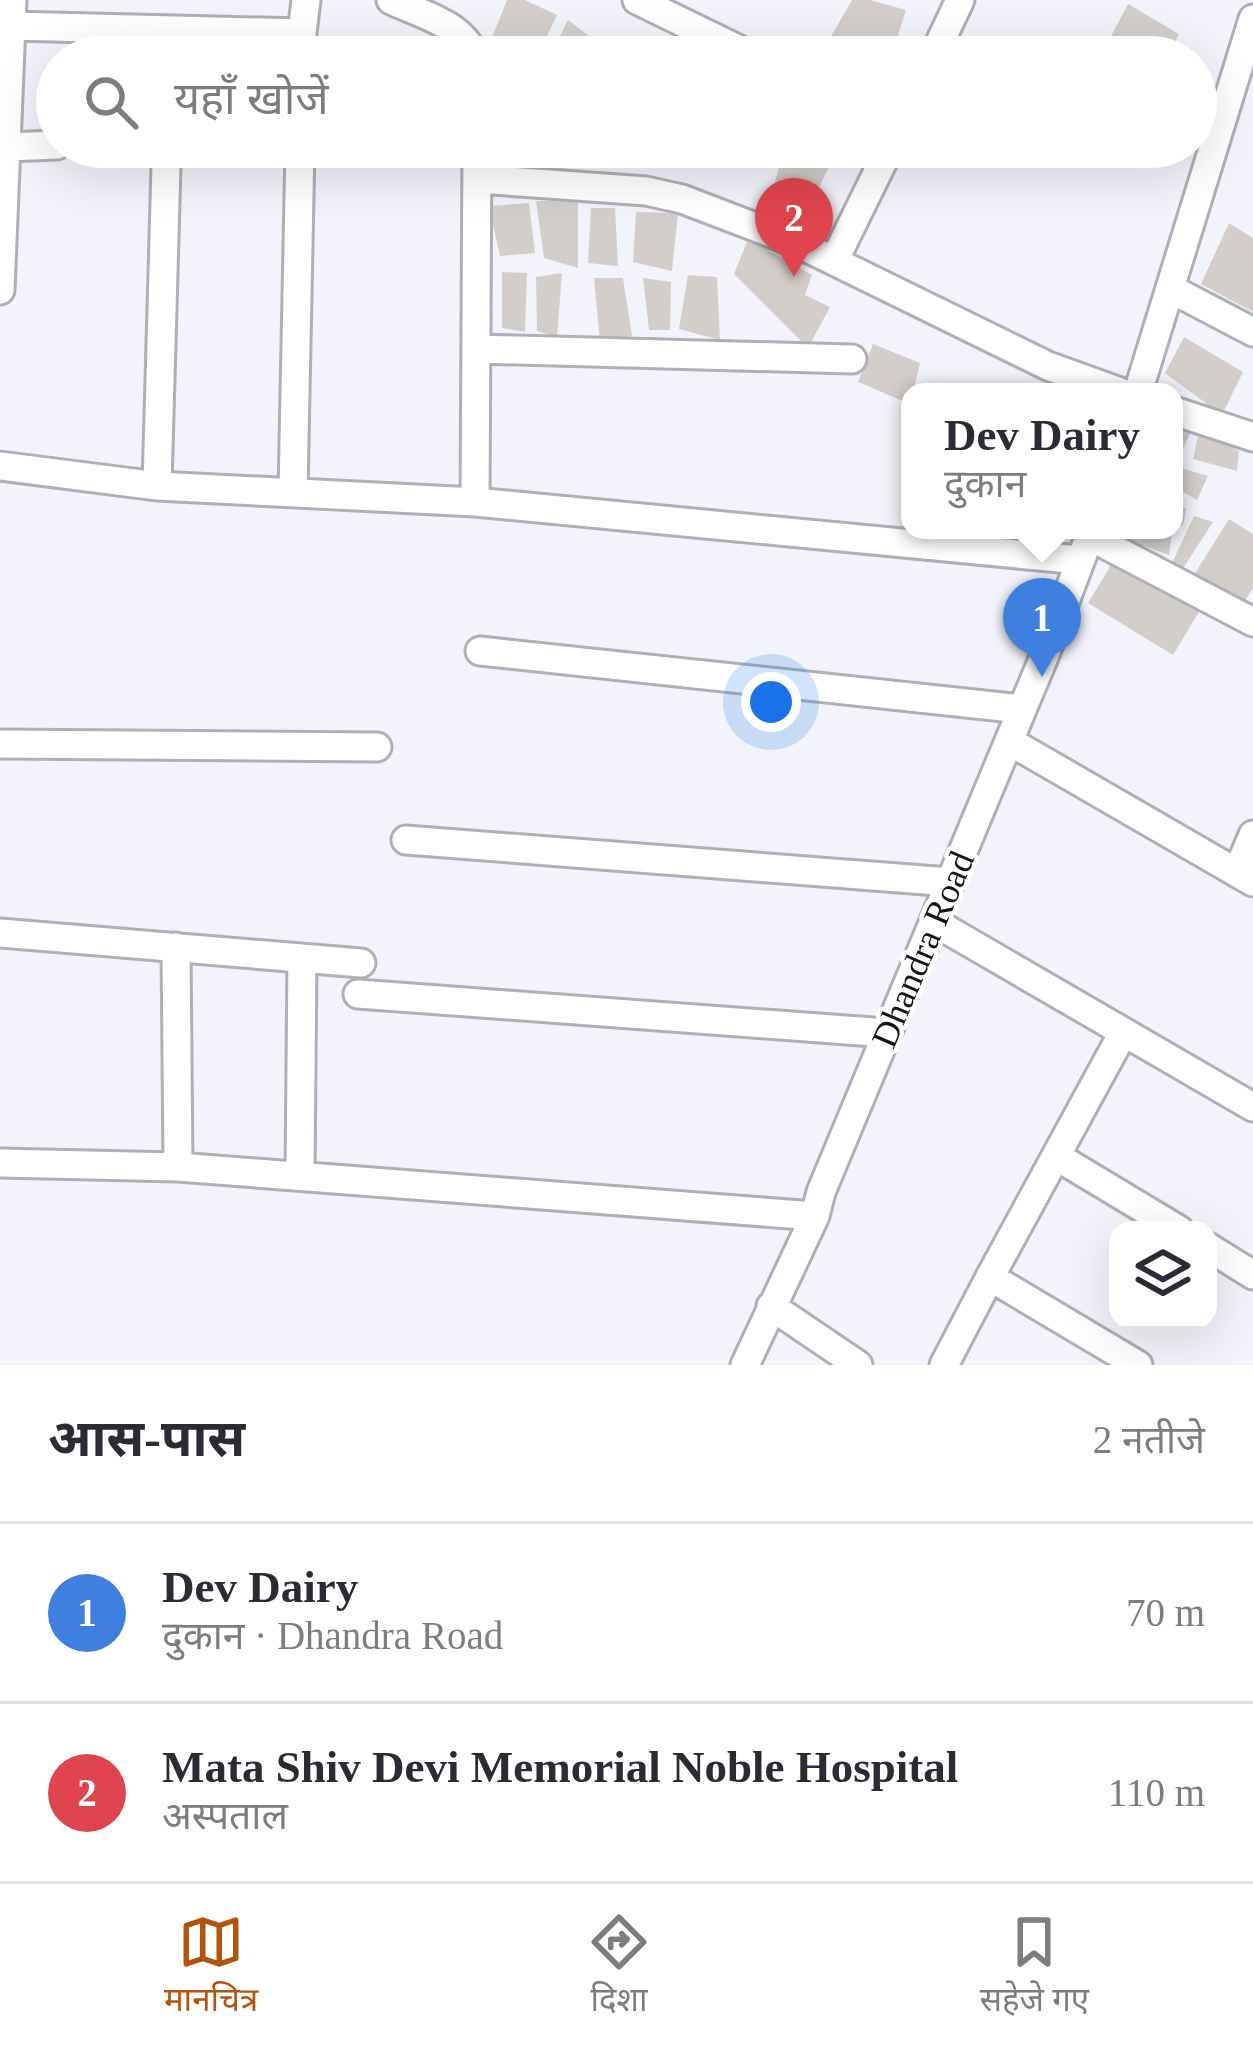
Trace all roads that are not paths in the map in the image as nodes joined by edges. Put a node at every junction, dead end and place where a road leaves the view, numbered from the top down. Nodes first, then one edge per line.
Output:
1 (307, 0) edge
2 (392, 0) edge
3 (637, 0) edge
4 (960, 0) edge
5 (11, 13) edge
6 (1253, 19) edge
7 (220, 36) edge
8 (303, 36) edge
9 (462, 36) edge
10 (711, 36) edge
11 (943, 36) edge
12 (1242, 105) edge
13 (36, 146) edge
14 (6, 147) junction
15 (166, 168) edge
16 (300, 168) edge
17 (478, 168) edge
18 (880, 168) edge
19 (478, 179) junction
20 (835, 261) junction
21 (0, 290) edge
22 (1171, 290) junction
23 (1253, 332) edge
24 (477, 349) junction
25 (852, 359) dead end
26 (1095, 383) edge
27 (1141, 383) edge
28 (1183, 414) edge
29 (1253, 437) edge
30 (0, 466) edge
31 (157, 486) junction
32 (293, 492) junction
33 (475, 502) junction
34 (901, 530) edge
35 (1041, 539) edge
36 (1087, 542) edge
37 (1253, 622) edge
38 (480, 651) dead end
39 (1022, 709) junction
40 (1009, 741) junction
41 (0, 744) edge
42 (377, 748) dead end
43 (1253, 836) edge
44 (406, 840) dead end
45 (1245, 877) edge
46 (950, 882) junction
47 (934, 922) junction
48 (0, 933) edge
49 (176, 947) junction
50 (302, 958) junction
51 (361, 963) dead end
52 (358, 994) dead end
53 (887, 1033) junction
54 (1123, 1033) junction
55 (1253, 1107) edge
56 (1056, 1156) junction
57 (0, 1163) edge
58 (178, 1167) junction
59 (300, 1176) junction
60 (815, 1216) junction
61 (1164, 1221) edge
62 (1217, 1253) edge
63 (1253, 1275) edge
64 (990, 1277) junction
65 (771, 1306) junction
66 (746, 1365) edge
67 (858, 1365) edge
68 (944, 1365) edge
69 (1138, 1365) edge

1 - 8 street
2 - 9 street
3 - 10 street
4 - 11 street
5 - 7 street
5 - 14 street
6 - 12 street
12 - 22 street
13 - 14 street
14 - 21 street
15 - 31 street
16 - 32 street
17 - 19 street
18 - 20 street
19 - 20 street
19 - 24 street
20 - 26 street
22 - 23 street
22 - 27 street
24 - 25 street
24 - 33 street
28 - 29 street
30 - 31 street
31 - 32 street
32 - 33 street
33 - 34 street
35 - 36 street
36 - 37 street
36 - 39 street, Dhandra Road
38 - 39 street
39 - 40 street, Dhandra Road
40 - 45 street
40 - 46 street, Dhandra Road
41 - 42 street
43 - 45 street
44 - 46 street
46 - 47 street, Dhandra Road
47 - 53 street, Dhandra Road
47 - 54 street
48 - 49 street
49 - 50 street
49 - 58 street
50 - 51 street
50 - 59 street
52 - 53 street
53 - 60 street, Dhandra Road
54 - 55 street
54 - 56 street
56 - 61 street
56 - 64 street
57 - 58 street
58 - 59 street
59 - 60 street
60 - 65 street, Dhandra Road
62 - 63 street
64 - 68 street
64 - 69 street
65 - 66 street, Dhandra Road
65 - 67 street

